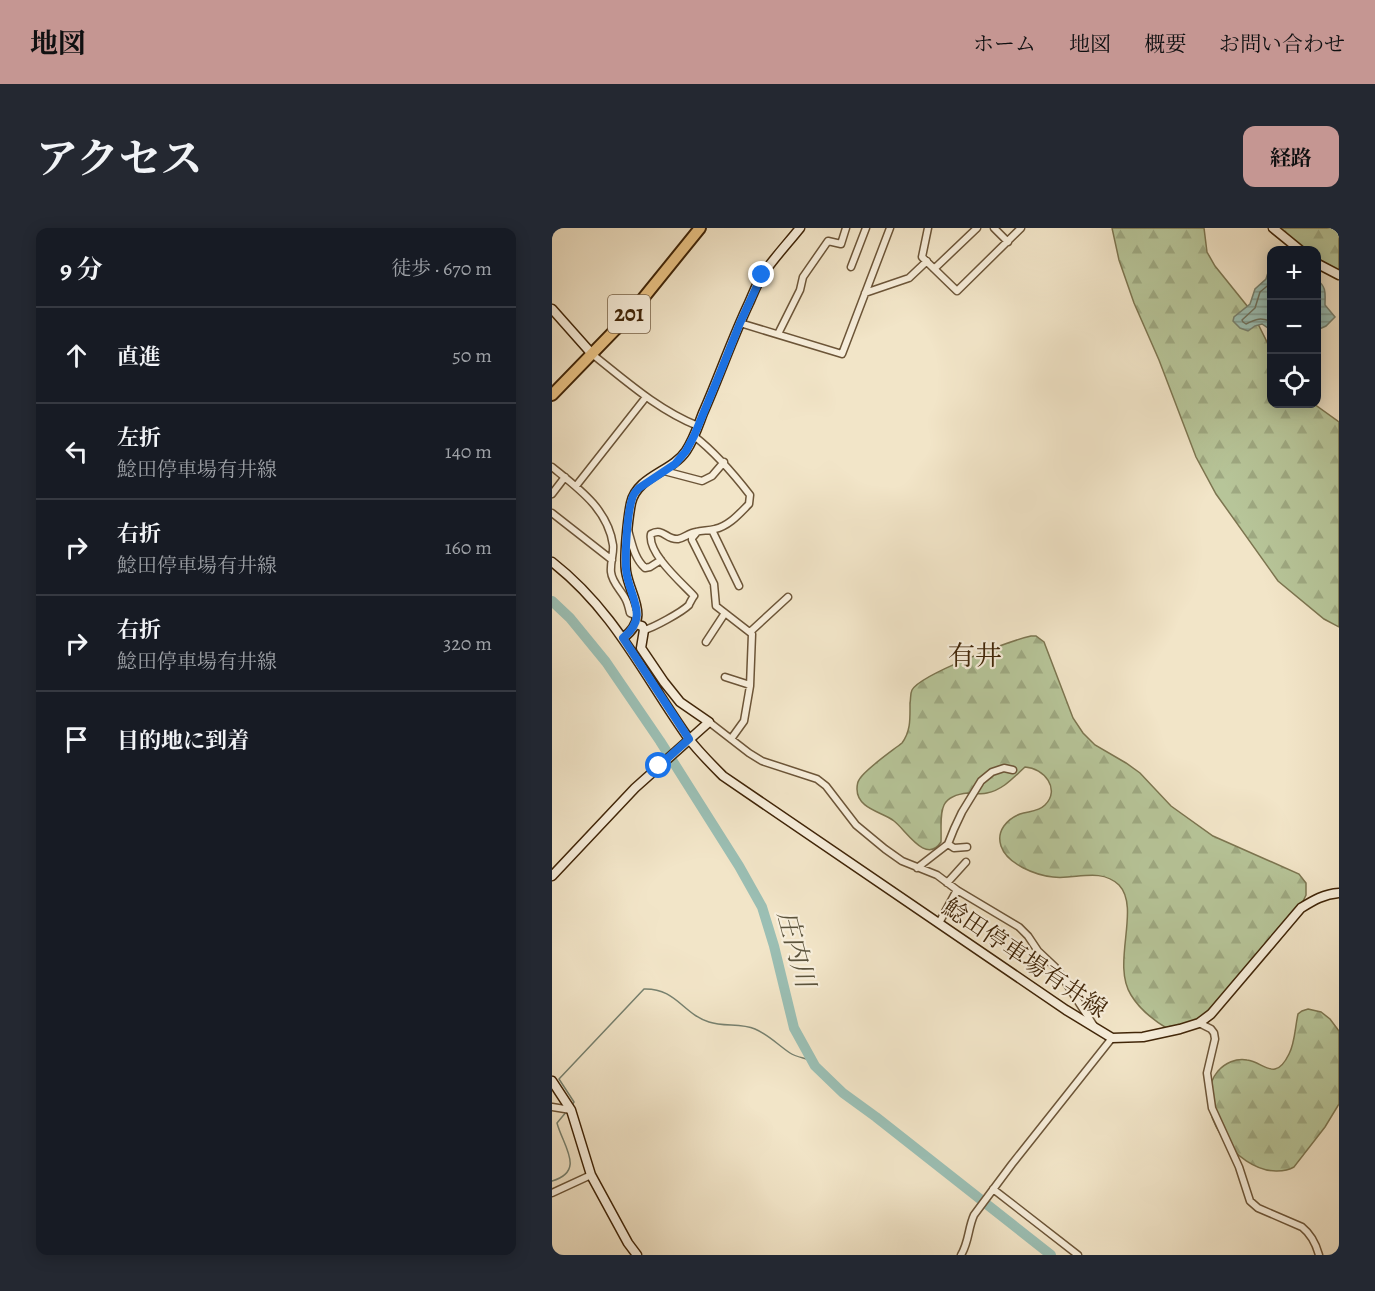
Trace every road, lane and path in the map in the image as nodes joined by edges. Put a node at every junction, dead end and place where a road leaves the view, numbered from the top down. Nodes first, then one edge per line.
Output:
1 (700, 228) edge
2 (800, 228) edge
3 (846, 228) edge
4 (866, 228) edge
5 (890, 228) edge
6 (976, 228) edge
7 (994, 228) edge
8 (1022, 228) edge
9 (1273, 228) edge
10 (929, 229) edge
11 (1008, 242) junction
12 (1295, 246) edge
13 (927, 261) junction
14 (1321, 265) edge
15 (851, 267) dead end
16 (934, 269) junction
17 (1339, 275) edge
18 (865, 293) junction
19 (552, 309) edge
20 (740, 323) junction
21 (778, 334) junction
22 (592, 354) junction
23 (552, 395) edge
24 (646, 397) junction
25 (698, 426) junction
26 (694, 436) junction
27 (724, 462) junction
28 (552, 467) edge
29 (664, 471) junction
30 (565, 477) junction
31 (576, 486) junction
32 (552, 494) edge
33 (552, 513) edge
34 (628, 530) junction
35 (712, 530) junction
36 (697, 531) junction
37 (612, 560) junction
38 (661, 560) junction
39 (552, 562) edge
40 (739, 586) dead end
41 (788, 597) dead end
42 (724, 613) junction
43 (636, 620) junction
44 (644, 630) junction
45 (750, 632) junction
46 (623, 638) junction
47 (706, 642) dead end
48 (725, 677) dead end
49 (750, 685) junction
50 (709, 722) junction
51 (689, 739) junction
52 (731, 739) junction
53 (1013, 770) dead end
54 (948, 844) junction
55 (967, 847) dead end
56 (966, 862) dead end
57 (917, 868) junction
58 (552, 876) edge
59 (946, 883) junction
60 (957, 890) junction
61 (1339, 893) edge
62 (939, 923) junction
63 (1199, 1023) junction
64 (1098, 1031) junction
65 (1112, 1038) junction
66 (552, 1081) edge
67 (552, 1107) edge
68 (571, 1110) junction
69 (591, 1175) junction
70 (993, 1190) junction
71 (552, 1192) edge
72 (637, 1255) edge
73 (961, 1255) edge
74 (1078, 1255) edge
75 (1319, 1255) edge

1 - 22 highway, 201
2 - 20 main road
3 - 21 street
4 - 15 street
5 - 18 street
6 - 16 street
7 - 11 street
8 - 11 street
9 - 12 main road
10 - 13 street
11 - 16 street
13 - 16 street
13 - 18 street
14 - 17 main road
18 - 21 street
19 - 22 main road
20 - 21 street
20 - 25 main road
22 - 23 highway, 201
22 - 24 street
24 - 25 street
24 - 31 street
25 - 26 main road
26 - 27 street
26 - 29 main road
27 - 29 street
27 - 35 street
28 - 30 street
29 - 34 main road
30 - 31 street
30 - 32 street
31 - 37 street
33 - 37 street
34 - 38 street
34 - 43 main road
35 - 36 street
35 - 40 street
36 - 38 street
36 - 42 street
37 - 43 street
38 - 44 street
39 - 46 main road, 鯰田停車場有井線
41 - 45 street
42 - 45 street
42 - 47 street
43 - 44 main road
43 - 46 main road
44 - 50 main road
45 - 49 street
46 - 51 main road, 鯰田停車場有井線
48 - 49 street
49 - 52 street
50 - 51 main road
50 - 52 street
51 - 58 main road
51 - 62 main road, 鯰田停車場有井線
52 - 57 street
53 - 54 street
54 - 55 street
54 - 57 street
56 - 59 street
57 - 59 street
59 - 60 street
60 - 62 street
60 - 64 street
61 - 63 main road, 鯰田停車場有井線
62 - 64 main road, 鯰田停車場有井線
63 - 65 main road, 鯰田停車場有井線
63 - 75 street
64 - 65 main road, 鯰田停車場有井線
65 - 70 street
66 - 68 main road
67 - 68 street
68 - 69 main road
69 - 71 street
69 - 72 main road
70 - 73 street
70 - 74 street

